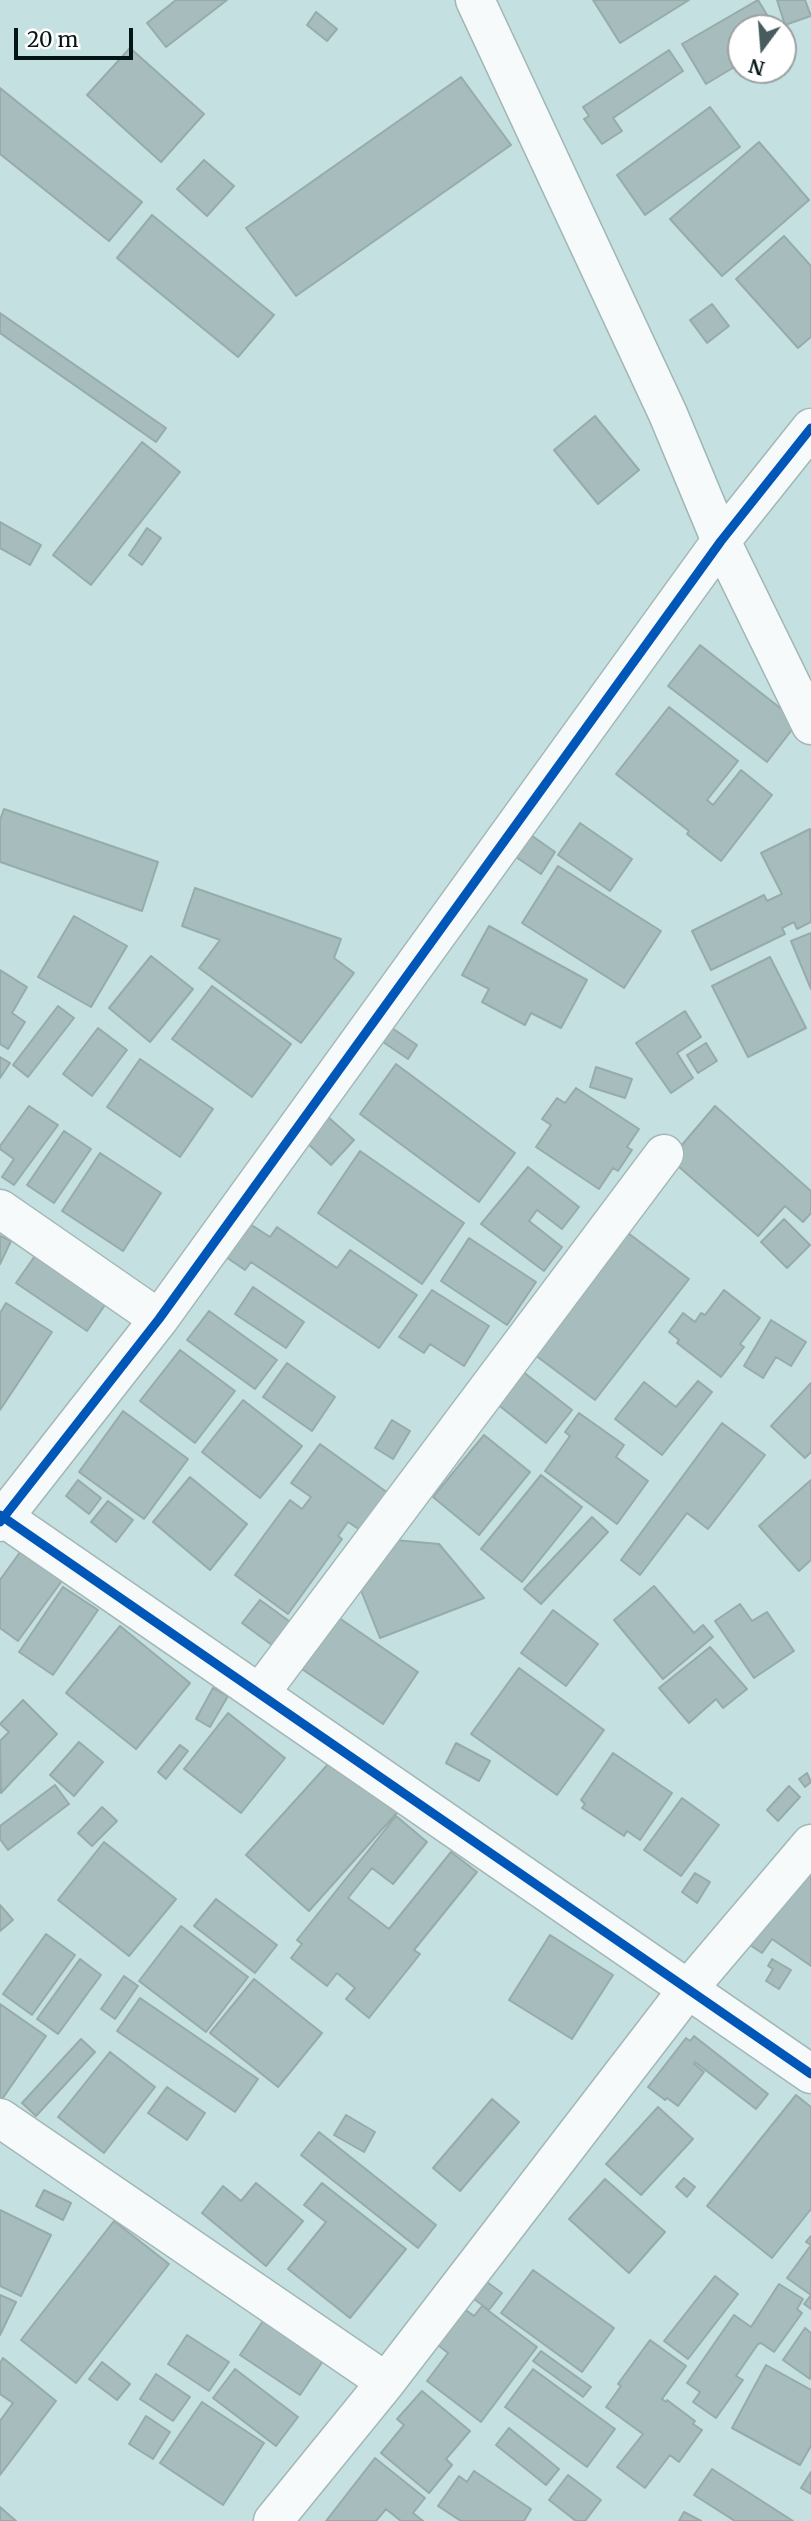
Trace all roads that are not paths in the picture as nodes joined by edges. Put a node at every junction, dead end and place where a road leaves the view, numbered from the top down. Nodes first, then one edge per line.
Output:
1 (475, 0) edge
2 (811, 428) edge
3 (722, 541) junction
4 (811, 725) edge
5 (664, 1154) dead end
6 (0, 1209) edge
7 (159, 1319) junction
8 (1, 1518) edge
9 (260, 1693) junction
10 (811, 1844) edge
11 (688, 1989) junction
12 (811, 2074) edge
13 (0, 2118) edge
14 (386, 2382) junction
15 (273, 2521) edge

1 - 3 street
2 - 3 street
3 - 4 street
3 - 7 street
5 - 9 street
6 - 7 street
7 - 8 street
8 - 9 street
9 - 11 street
10 - 11 street
11 - 12 street
11 - 14 street
13 - 14 street
14 - 15 street

